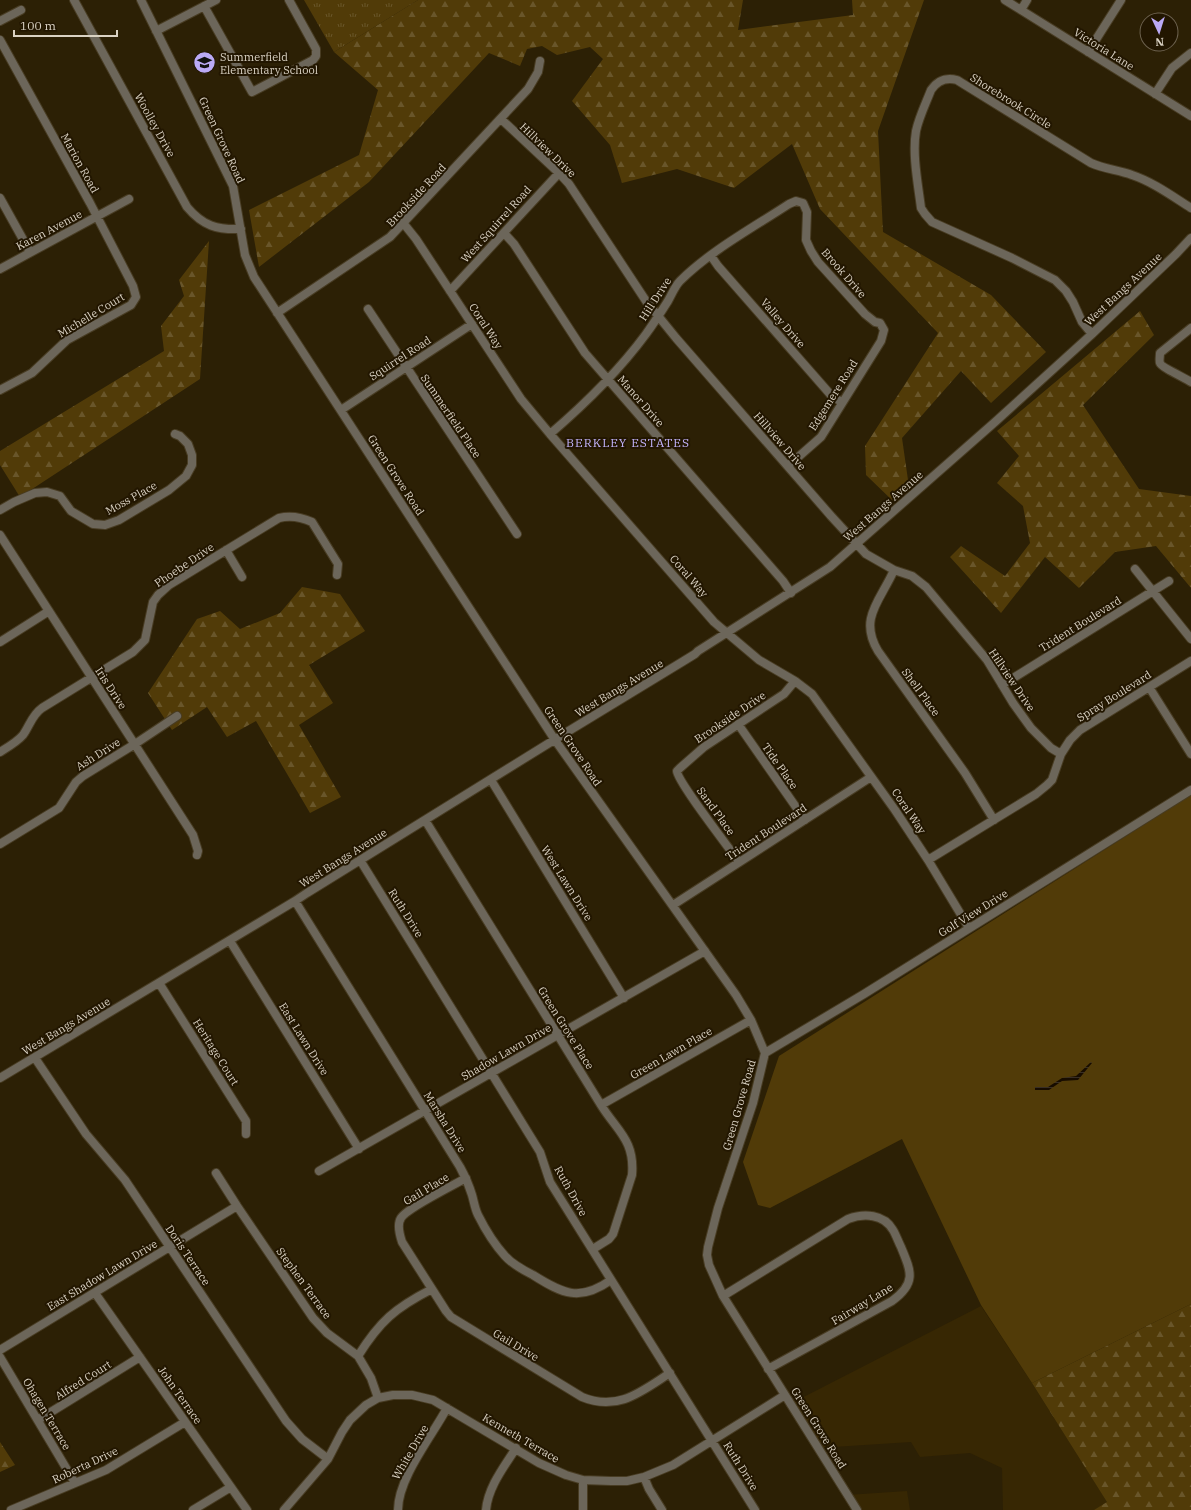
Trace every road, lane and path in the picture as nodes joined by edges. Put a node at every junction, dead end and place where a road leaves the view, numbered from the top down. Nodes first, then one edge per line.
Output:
1 (74, 0) edge
2 (141, 0) edge
3 (216, 0) edge
4 (290, 0) edge
5 (1005, 0) edge
6 (1027, 0) edge
7 (1120, 0) edge
8 (204, 6) junction
9 (21, 10) dead end
10 (1021, 10) junction
11 (0, 21) edge
12 (156, 30) junction
13 (0, 40) edge
14 (1088, 52) junction
15 (1190, 53) edge
16 (540, 61) dead end
17 (1155, 94) junction
18 (1191, 116) edge
19 (501, 119) junction
20 (559, 173) junction
21 (0, 198) edge
22 (129, 199) dead end
23 (799, 202) joint
24 (1191, 208) edge
25 (96, 217) junction
26 (404, 224) junction
27 (240, 229) junction
28 (504, 232) junction
29 (1191, 238) edge
30 (30, 252) junction
31 (711, 256) junction
32 (0, 269) edge
33 (450, 291) junction
34 (135, 300) joint
35 (368, 309) dead end
36 (277, 313) junction
37 (658, 317) junction
38 (472, 324) junction
39 (882, 327) joint
40 (1191, 328) edge
41 (1092, 334) junction
42 (406, 367) junction
43 (608, 380) junction
44 (1191, 382) edge
45 (0, 390) edge
46 (841, 402) junction
47 (341, 410) junction
48 (175, 434) dead end
49 (550, 434) junction
50 (788, 466) junction
51 (0, 510) edge
52 (517, 534) dead end
53 (0, 535) edge
54 (857, 545) junction
55 (226, 550) junction
56 (1135, 569) dead end
57 (894, 570) junction
58 (337, 575) dead end
59 (242, 577) dead end
60 (1169, 580) dead end
61 (1152, 591) junction
62 (791, 593) junction
63 (49, 611) junction
64 (727, 633) junction
65 (1191, 639) edge
66 (0, 642) edge
67 (1191, 661) edge
68 (91, 678) junction
69 (795, 681) junction
70 (1002, 685) junction
71 (1149, 687) junction
72 (177, 716) dead end
73 (738, 724) junction
74 (555, 740) junction
75 (135, 744) junction
76 (0, 752) edge
77 (1062, 754) junction
78 (1191, 754) edge
79 (677, 771) joint
80 (871, 776) junction
81 (491, 780) junction
82 (1191, 790) edge
83 (425, 820) junction
84 (805, 820) junction
85 (994, 820) junction
86 (0, 844) edge
87 (197, 855) dead end
88 (360, 860) junction
89 (928, 860) junction
90 (739, 862) junction
91 (296, 901) junction
92 (673, 905) junction
93 (969, 928) junction
94 (230, 941) junction
95 (705, 951) junction
96 (160, 983) junction
97 (624, 998) junction
98 (751, 1020) junction
99 (558, 1035) junction
100 (765, 1053) junction
101 (35, 1058) junction
102 (491, 1073) junction
103 (0, 1078) edge
104 (601, 1105) junction
105 (425, 1111) junction
106 (246, 1134) dead end
107 (359, 1149) junction
108 (319, 1171) dead end
109 (216, 1173) dead end
110 (466, 1178) junction
111 (237, 1206) junction
112 (400, 1222) joint
113 (169, 1247) junction
114 (593, 1249) junction
115 (611, 1280) junction
116 (432, 1289) junction
117 (95, 1293) junction
118 (723, 1296) junction
119 (0, 1350) edge
120 (358, 1356) junction
121 (0, 1357) edge
122 (140, 1357) junction
123 (768, 1369) junction
124 (670, 1373) junction
125 (785, 1395) junction
126 (378, 1398) junction
127 (448, 1408) junction
128 (38, 1420) junction
129 (185, 1422) junction
130 (712, 1441) junction
131 (516, 1448) junction
132 (328, 1459) junction
133 (644, 1477) junction
134 (583, 1480) junction
135 (75, 1483) junction
136 (231, 1487) junction
137 (286, 1509) edge
138 (12, 1510) edge
139 (193, 1510) edge
140 (247, 1510) edge
141 (398, 1510) edge
142 (486, 1510) edge
143 (584, 1510) edge
144 (662, 1510) edge
145 (755, 1510) edge
146 (857, 1510) edge

1 - 27 street, Woolley Drive
2 - 12 street, Green Grove Road
3 - 8 street
4 - 8 street
5 - 10 street, Victoria Lane
6 - 10 street
7 - 14 street
8 - 12 street
9 - 11 street
10 - 14 street, Victoria Lane
12 - 27 street, Green Grove Road
13 - 25 street, Marion Road
14 - 17 street, Victoria Lane
15 - 17 street
16 - 19 street, Brookside Road
17 - 18 street, Victoria Lane
19 - 20 street, Hillview Drive
19 - 26 street, Brookside Road
20 - 28 street, West Squirrel Road
20 - 37 street, Hillview Drive
21 - 30 street
22 - 25 street, Karen Avenue
23 - 31 street, Hill Drive
23 - 39 street, Brook Drive
24 - 41 street, Shorebrook Circle
25 - 30 street, Karen Avenue
25 - 34 street, Marion Road
26 - 33 street, Coral Way
26 - 36 street, Brookside Road
27 - 36 street, Green Grove Road
28 - 33 street, West Squirrel Road
28 - 43 street, Manor Drive
29 - 41 street, West Bangs Avenue
30 - 32 street, Karen Avenue
31 - 37 street, Hill Drive
31 - 46 street, Valley Drive
33 - 38 street, Coral Way
34 - 45 street, Michelle Court
35 - 42 street, Summerfield Place
36 - 47 street, Green Grove Road
37 - 43 street, Hill Drive
37 - 50 street, Hillview Drive
38 - 42 street, Squirrel Road
38 - 49 street, Coral Way
39 - 46 street, Edgemere Road
40 - 44 street
41 - 54 street, West Bangs Avenue
42 - 47 street, Squirrel Road
42 - 52 street, Summerfield Place
43 - 49 street, Hill Drive
43 - 62 street, Manor Drive
46 - 50 street, Edgemere Road
47 - 74 street, Green Grove Road
48 - 51 street, Moss Place
49 - 64 street, Coral Way
50 - 54 street, Hillview Drive
53 - 63 street, Iris Drive
54 - 57 street, Hillview Drive
54 - 62 street, West Bangs Avenue
55 - 58 street, Phoebe Drive
55 - 59 street
55 - 68 street, Phoebe Drive
56 - 61 street
57 - 70 street, Hillview Drive
57 - 85 street, Shell Place
60 - 61 street, Trident Boulevard
61 - 65 street
61 - 70 street, Trident Boulevard
62 - 64 street, West Bangs Avenue
63 - 66 street
63 - 68 street, Iris Drive
64 - 69 street, Coral Way
64 - 74 street, West Bangs Avenue
67 - 71 street, Spray Boulevard
68 - 75 street, Iris Drive
68 - 76 street, Phoebe Drive
69 - 73 street, Brookside Drive
69 - 80 street, Coral Way
70 - 77 street, Hillview Drive
71 - 77 street, Spray Boulevard
71 - 78 street
72 - 75 street, Ash Drive
73 - 79 street, Brookside Drive
73 - 84 street, Tide Place
74 - 81 street, West Bangs Avenue
74 - 92 street, Green Grove Road
75 - 86 street, Ash Drive
75 - 87 street, Iris Drive
77 - 85 street, Spray Boulevard
79 - 90 street, Sand Place
80 - 84 street, Trident Boulevard
80 - 89 street, Coral Way
81 - 83 street, West Bangs Avenue
81 - 97 street, West Lawn Drive
82 - 93 street, Golf View Drive
83 - 88 street, West Bangs Avenue
83 - 99 street, Green Grove Place
84 - 90 street, Trident Boulevard
85 - 89 street, Spray Boulevard
88 - 91 street, West Bangs Avenue
88 - 102 street, Ruth Drive
89 - 93 street, Coral Way
90 - 92 street, Trident Boulevard
91 - 94 street, West Bangs Avenue
91 - 105 street, Marsha Drive
92 - 95 street, Green Grove Road
93 - 100 street, Golf View Drive
94 - 96 street, West Bangs Avenue
94 - 107 street, East Lawn Drive
95 - 97 street, Shadow Lawn Drive
95 - 98 street, Green Grove Road
96 - 101 street, West Bangs Avenue
96 - 106 street, Heritage Court
97 - 99 street, Shadow Lawn Drive
98 - 100 street, Green Grove Road
98 - 104 street, Green Lawn Place
99 - 102 street, Shadow Lawn Drive
99 - 104 street, Green Grove Place
100 - 118 street, Green Grove Road
101 - 103 street, West Bangs Avenue
101 - 113 street, Doris Terrace
102 - 105 street, Shadow Lawn Drive
102 - 114 street, Ruth Drive
104 - 114 street, Green Grove Place
105 - 107 street, Shadow Lawn Drive
105 - 110 street, Marsha Drive
107 - 108 street, Shadow Lawn Drive
109 - 111 street, Stephen Terrace
110 - 112 street, Gail Place
110 - 115 street, Marsha Drive
111 - 113 street, East Shadow Lawn Drive
111 - 120 street, Stephen Terrace
112 - 116 street, Gail Drive
113 - 117 street, East Shadow Lawn Drive
113 - 132 street, Doris Terrace
114 - 115 street, Ruth Drive
115 - 124 street, Ruth Drive
116 - 120 street
116 - 124 street, Gail Drive
117 - 119 street, East Shadow Lawn Drive
117 - 122 street, John Terrace
118 - 123 street, Green Grove Road
118 - 123 street, Fairway Lane
120 - 126 street, Stephen Terrace
121 - 128 street, Ohagen Terrace
122 - 128 street, Alfred Court
122 - 129 street, John Terrace
123 - 125 street, Green Grove Road
124 - 130 street, Ruth Drive
125 - 130 street, Kenneth Terrace
125 - 146 street, Green Grove Road
126 - 127 street, Kenneth Terrace
126 - 132 street, Kenneth Terrace
127 - 131 street, Kenneth Terrace
127 - 141 street, White Drive
128 - 135 street, Ohagen Terrace
129 - 135 street, Roberta Drive
129 - 136 street, John Terrace
130 - 133 street, Kenneth Terrace
130 - 145 street, Ruth Drive
131 - 134 street, Kenneth Terrace
131 - 142 street
132 - 137 street, Kenneth Terrace
133 - 134 street, Kenneth Terrace
133 - 144 street
134 - 143 street
135 - 138 street, Roberta Drive
136 - 139 street
136 - 140 street, John Terrace

